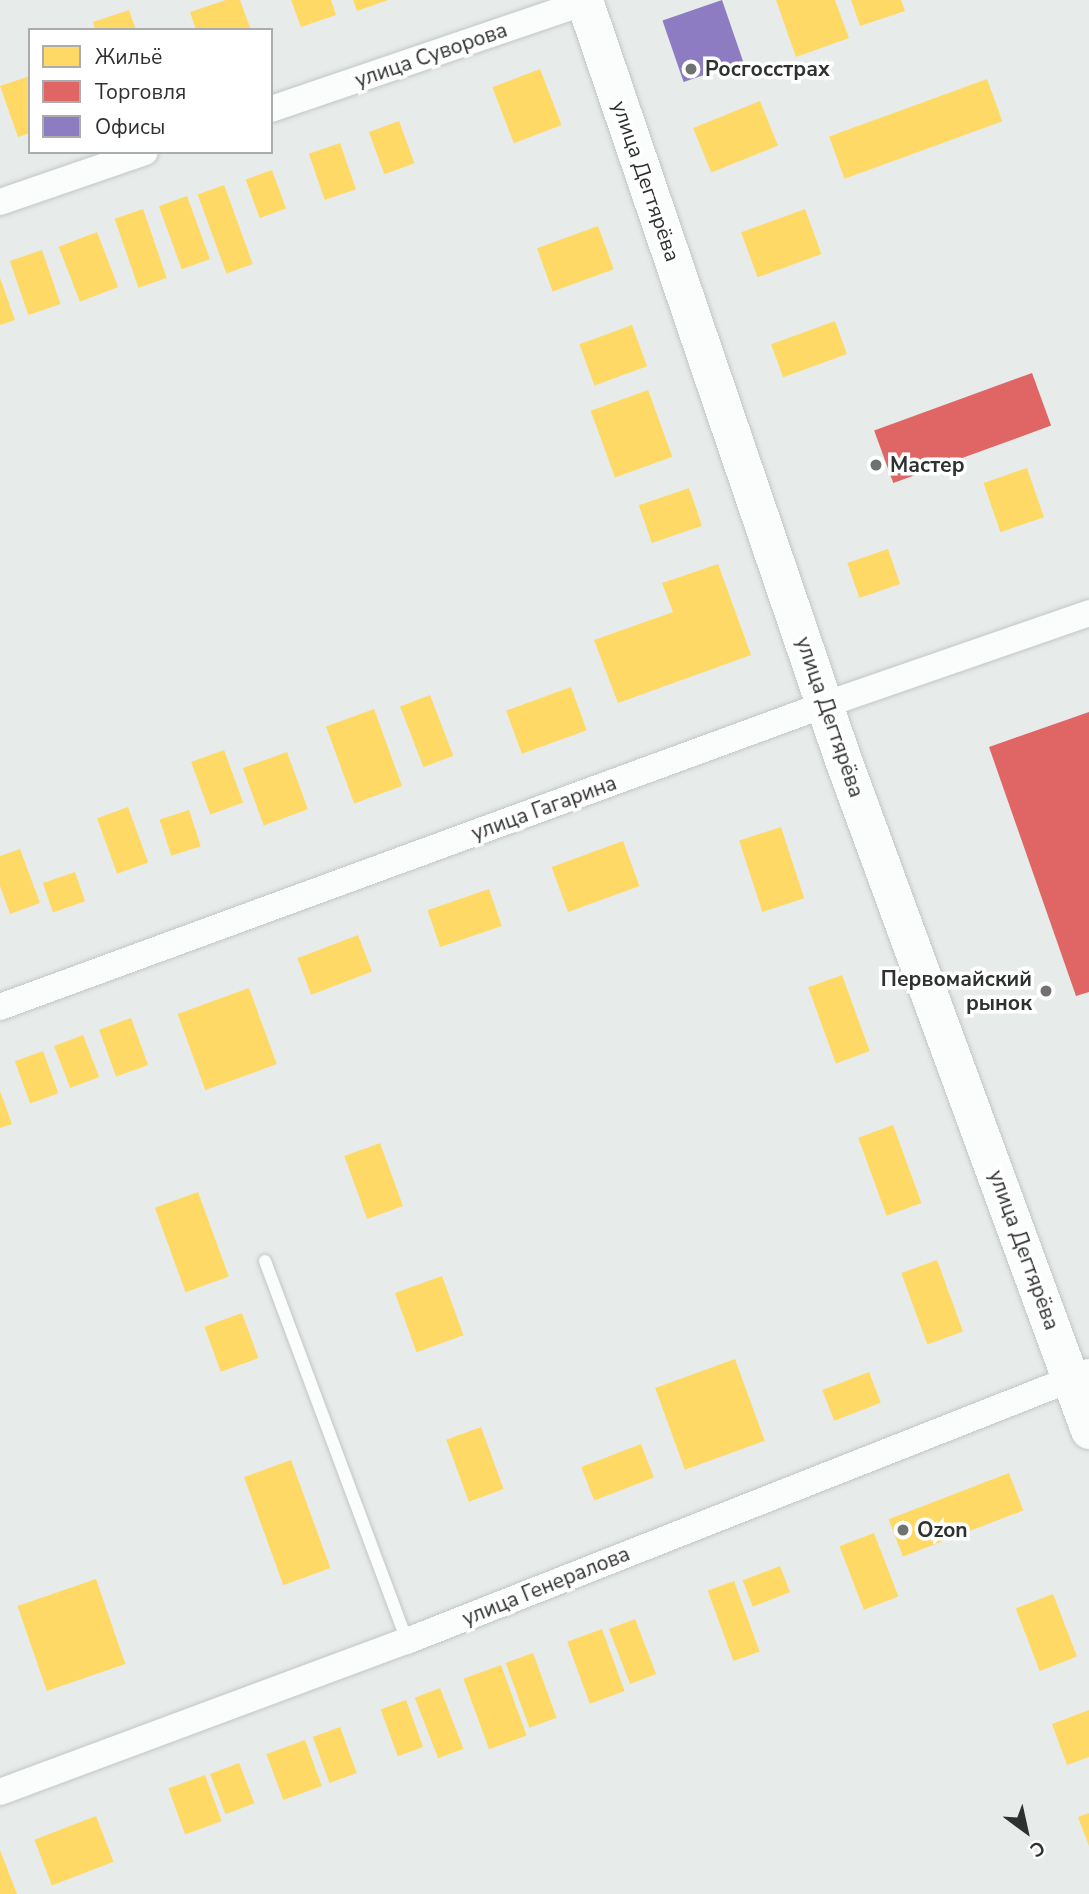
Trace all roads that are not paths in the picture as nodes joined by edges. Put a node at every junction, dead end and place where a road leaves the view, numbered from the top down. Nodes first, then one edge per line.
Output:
1 (586, 1) edge
2 (273, 108) edge
3 (139, 154) edge
4 (0, 202) edge
5 (1089, 613) edge
6 (824, 705) junction
7 (0, 1007) edge
8 (265, 1261) dead end
9 (1080, 1375) edge
10 (1089, 1430) edge
11 (407, 1641) junction
12 (0, 1793) edge

1 - 2 street, улица Суворова
1 - 6 main road, улица Дегтярёва
3 - 4 street
5 - 6 street, улица Гагарина
6 - 7 street, улица Гагарина
6 - 9 main road, улица Дегтярёва
8 - 11 lane
9 - 10 main road, улица Дегтярёва
9 - 11 street, улица Генералова
11 - 12 street, улица Генералова

